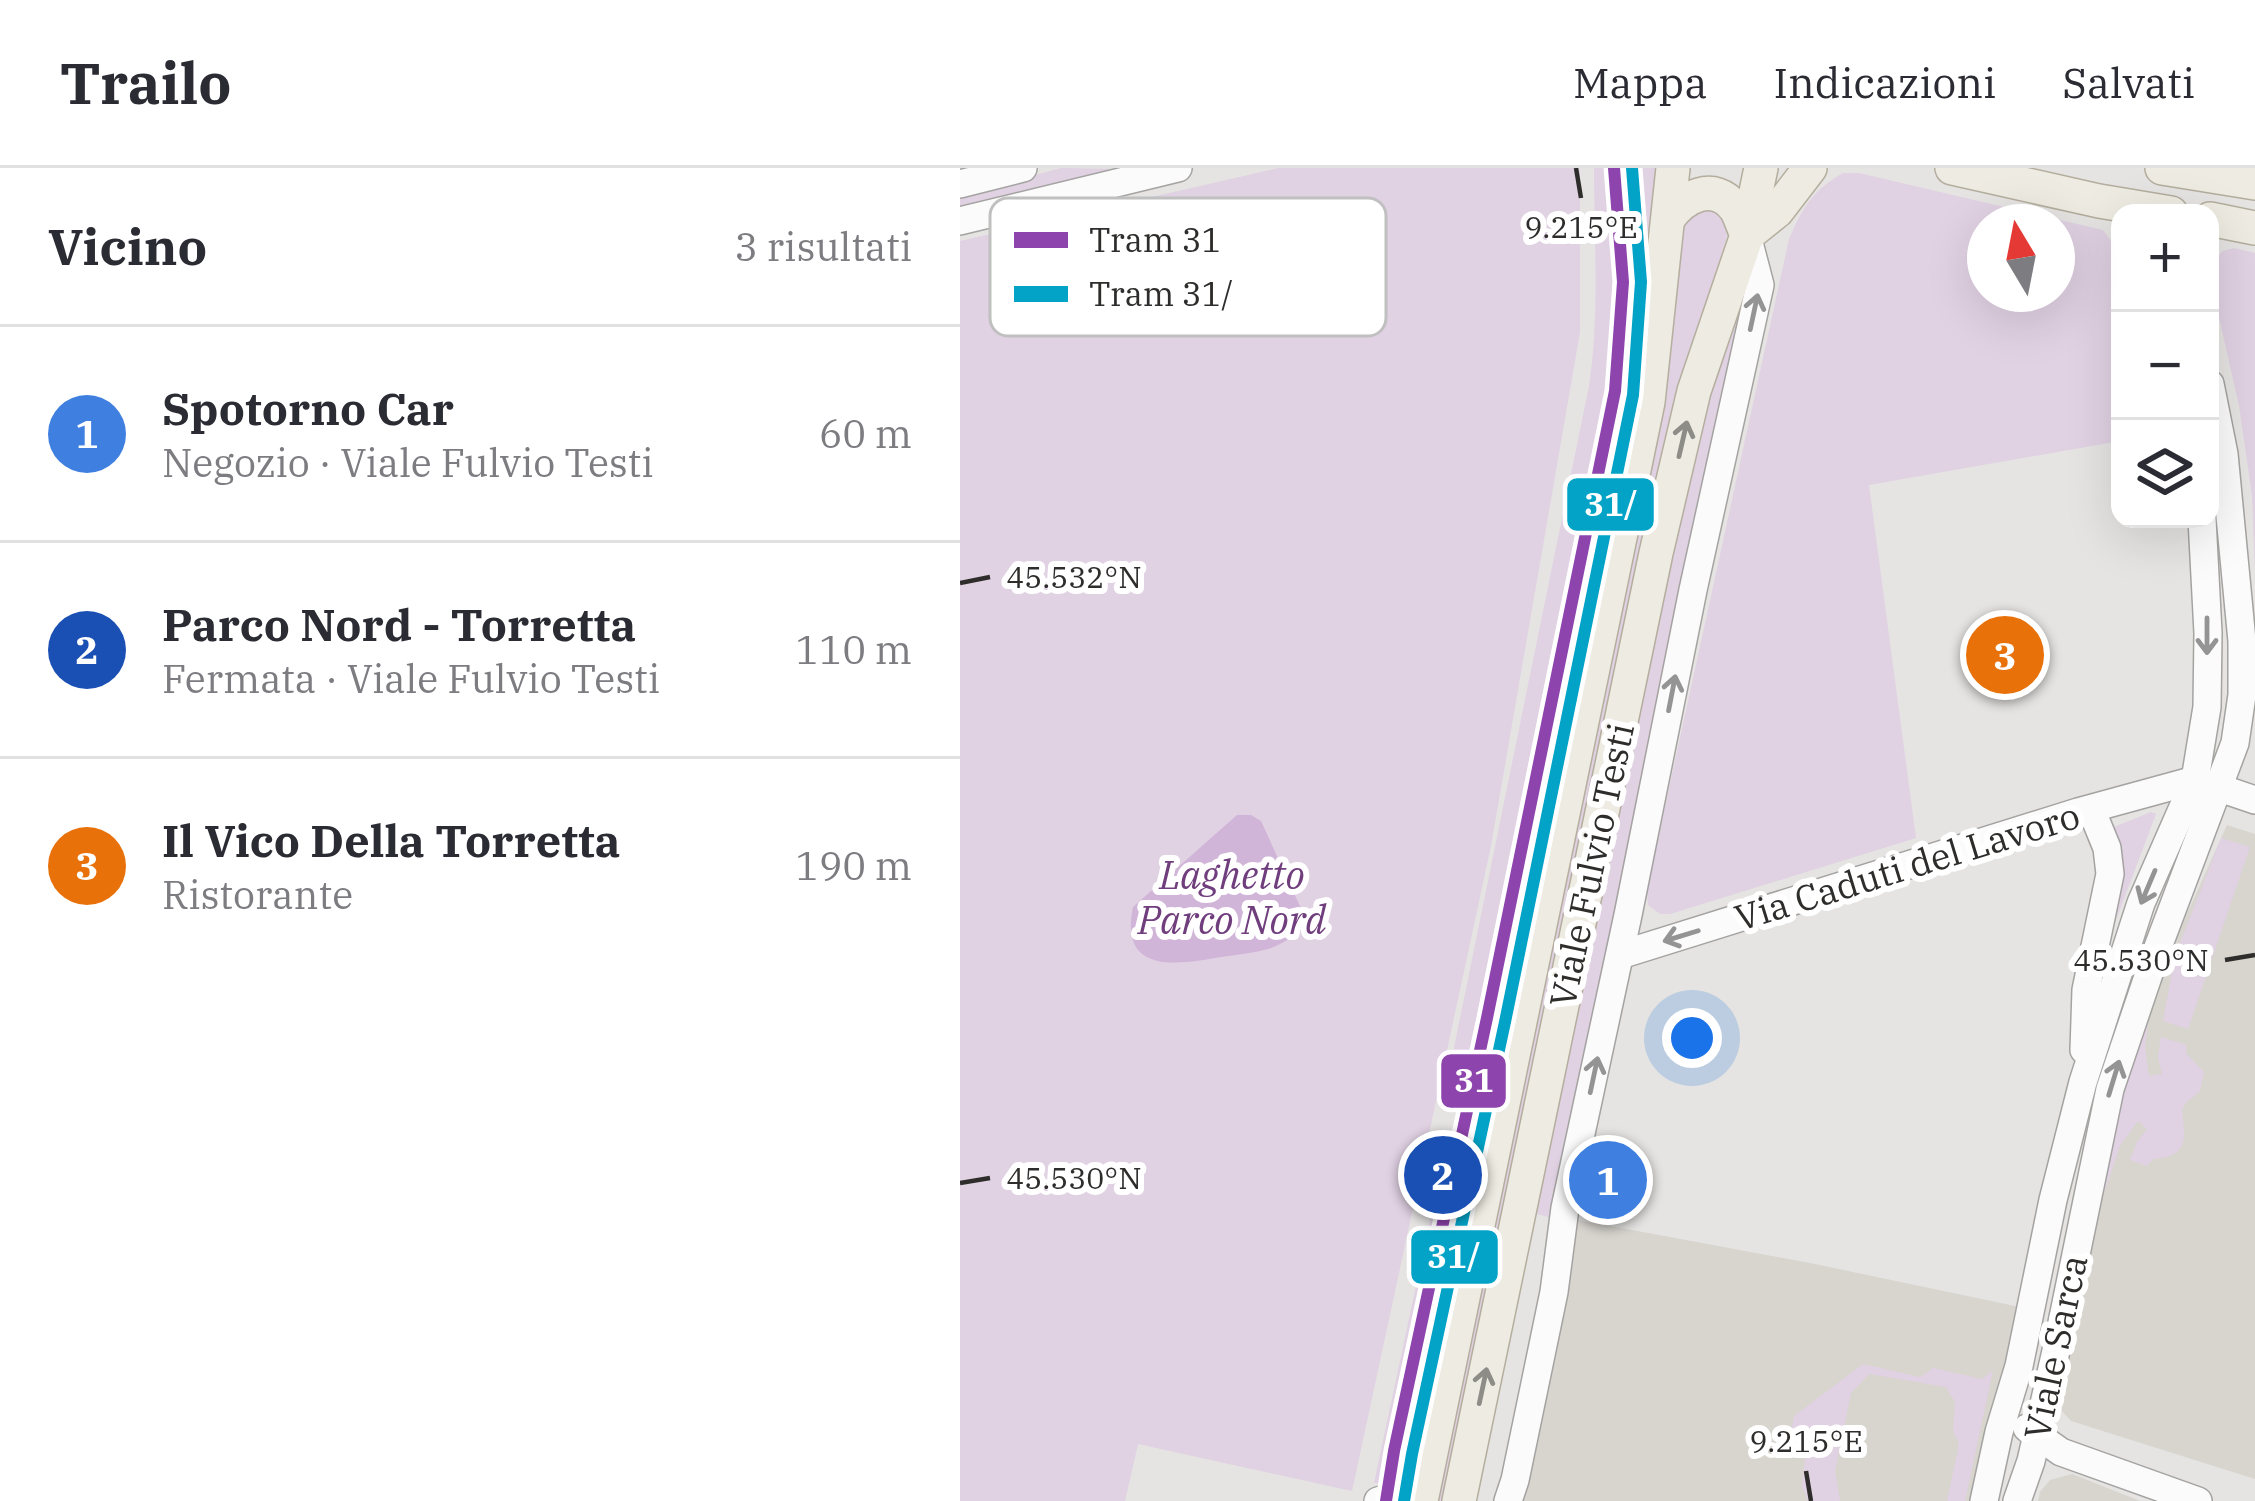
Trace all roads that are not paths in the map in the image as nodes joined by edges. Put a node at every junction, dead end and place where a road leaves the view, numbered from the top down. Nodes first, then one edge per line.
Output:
1 (1023, 168) edge
2 (1761, 168) edge
3 (1810, 168) edge
4 (1952, 168) edge
5 (2153, 168) edge
6 (2162, 168) edge
7 (1155, 169) edge
8 (1669, 172) edge
9 (2255, 183) edge
10 (960, 184) edge
11 (1044, 198) edge
12 (2114, 204) edge
13 (2162, 204) edge
14 (990, 212) edge
15 (1668, 219) junction
16 (960, 220) edge
17 (2219, 221) edge
18 (2255, 228) edge
19 (1747, 235) junction
20 (2217, 420) edge
21 (2203, 528) edge
22 (2208, 784) junction
23 (2255, 800) edge
24 (2091, 808) junction
25 (1620, 955) junction
26 (2083, 1082) junction
27 (1465, 1286) junction
28 (2019, 1366) junction
29 (2036, 1437) junction
30 (1378, 1501) edge
31 (1420, 1501) edge
32 (1460, 1501) edge
33 (1508, 1501) edge
34 (1984, 1501) edge
35 (2017, 1501) edge
36 (2198, 1501) edge

1 - 10 street
2 - 19 main road, Viale Fulvio Testi
3 - 19 main road
4 - 12 main road
5 - 13 street
6 - 9 main road
7 - 11 street
8 - 15 main road, Viale Fulvio Testi
14 - 16 street
15 - 19 main road
15 - 27 main road, Viale Fulvio Testi
17 - 18 main road
25 -> 19 street, Viale Fulvio Testi
32 -> 19 main road, Viale Fulvio Testi
20 - 22 street
21 -> 22 street
22 - 23 street
22 - 24 street, Via Caduti del Lavoro
22 -> 26 street
29 -> 22 street, Viale Sarca
24 -> 25 street, Via Caduti del Lavoro
24 - 26 street
33 -> 25 street, Viale Fulvio Testi
26 - 28 street, Viale Sarca
27 - 30 street, Viale Fulvio Testi
27 - 31 main road, Viale Fulvio Testi
28 - 29 street
28 - 34 street, Viale Sarca
29 - 35 street, Viale Sarca
29 - 36 street

